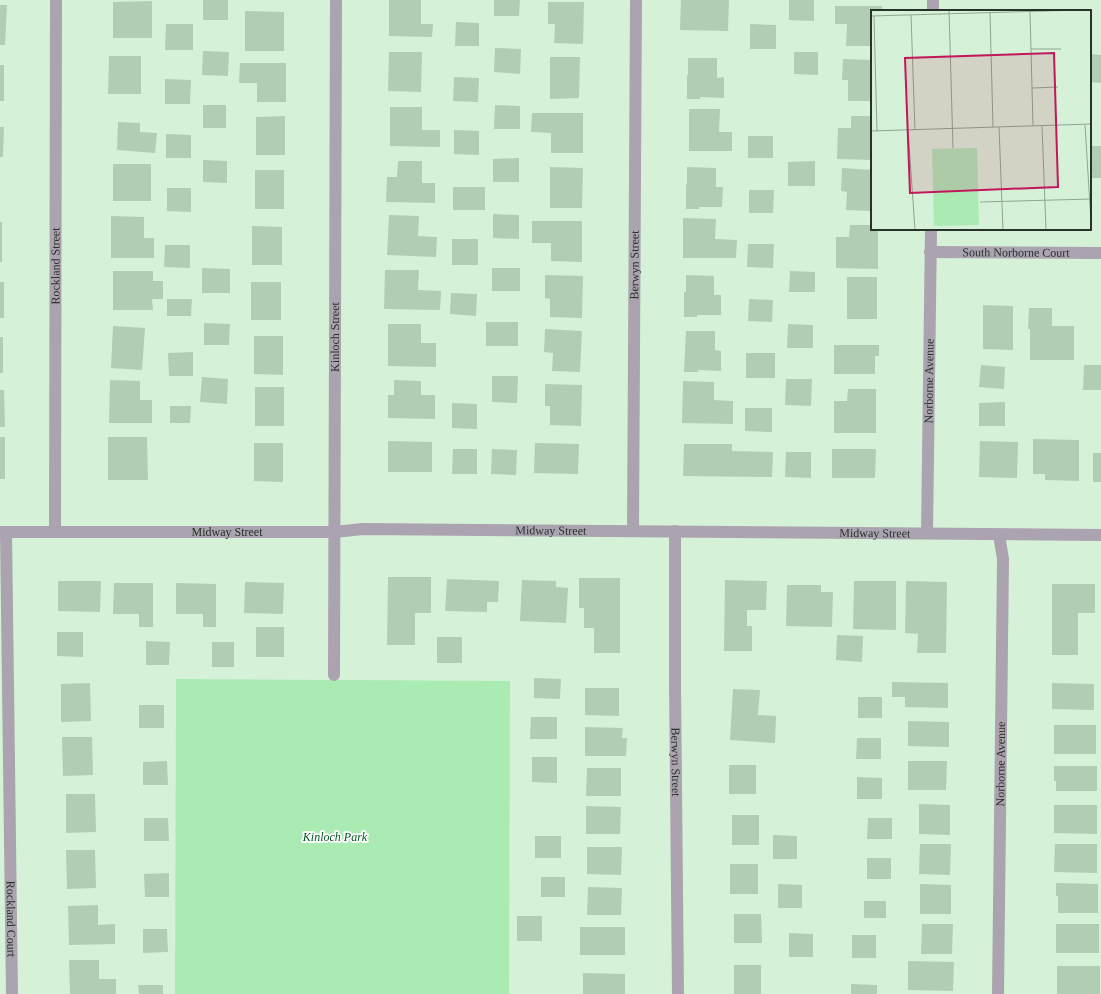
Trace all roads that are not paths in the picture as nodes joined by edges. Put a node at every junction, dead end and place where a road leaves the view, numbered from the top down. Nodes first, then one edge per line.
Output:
1 (56, 0) edge
2 (336, 0) edge
3 (636, 0) edge
4 (931, 230) edge
5 (930, 252) junction
6 (1101, 253) edge
7 (633, 530) junction
8 (675, 531) junction
9 (3, 532) edge
10 (55, 532) junction
11 (335, 532) junction
12 (927, 533) junction
13 (999, 535) junction
14 (1101, 535) edge
15 (334, 675) dead end
16 (12, 994) edge
17 (678, 994) edge
18 (998, 994) edge

1 - 10 street, Rockland Street
2 - 11 street, Kinloch Street
3 - 7 street, Berwyn Street
4 - 5 street, Norborne Avenue
5 - 6 street, South Norborne Court
5 - 12 street, Norborne Avenue
7 - 8 street, Midway Street
7 - 11 street, Midway Street
8 - 12 street, Midway Street
8 - 17 street, Berwyn Street
9 - 10 street, Midway Street
9 - 16 street, Rockland Court
10 - 11 street, Midway Street
11 - 15 street, Kinloch Street
12 - 13 street, Midway Street
13 - 14 street, Midway Street
13 - 18 street, Norborne Avenue

